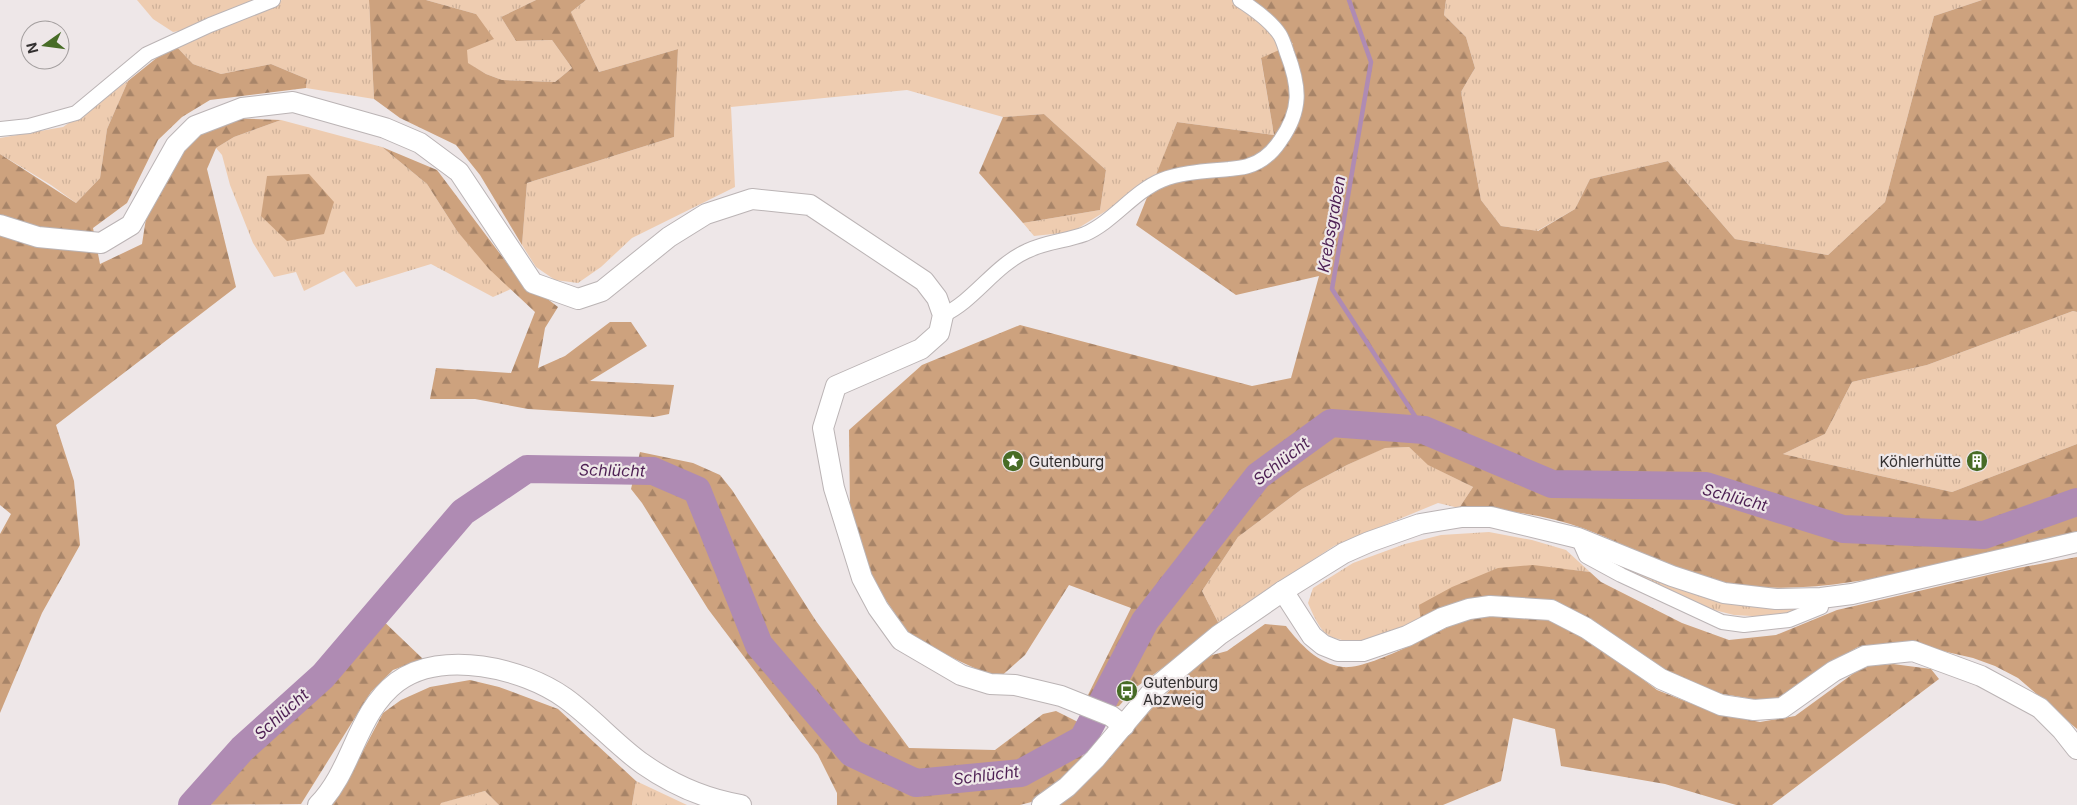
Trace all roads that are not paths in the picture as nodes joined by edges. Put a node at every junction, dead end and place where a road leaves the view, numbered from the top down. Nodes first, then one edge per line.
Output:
1 (273, 0) edge
2 (1240, 0) edge
3 (0, 129) edge
4 (0, 225) edge
5 (943, 315) junction
6 (1578, 538) junction
7 (2077, 542) edge
8 (1283, 591) junction
9 (1821, 598) junction
10 (1118, 721) junction
11 (2077, 749) edge
12 (318, 805) edge
13 (740, 805) edge
14 (1042, 805) edge

1 - 3 street
2 - 5 street
4 - 5 street
5 - 10 street
6 - 8 street
6 - 9 street
6 - 9 street
7 - 9 street
8 - 10 street
8 - 11 street
10 - 14 street
12 - 13 street

